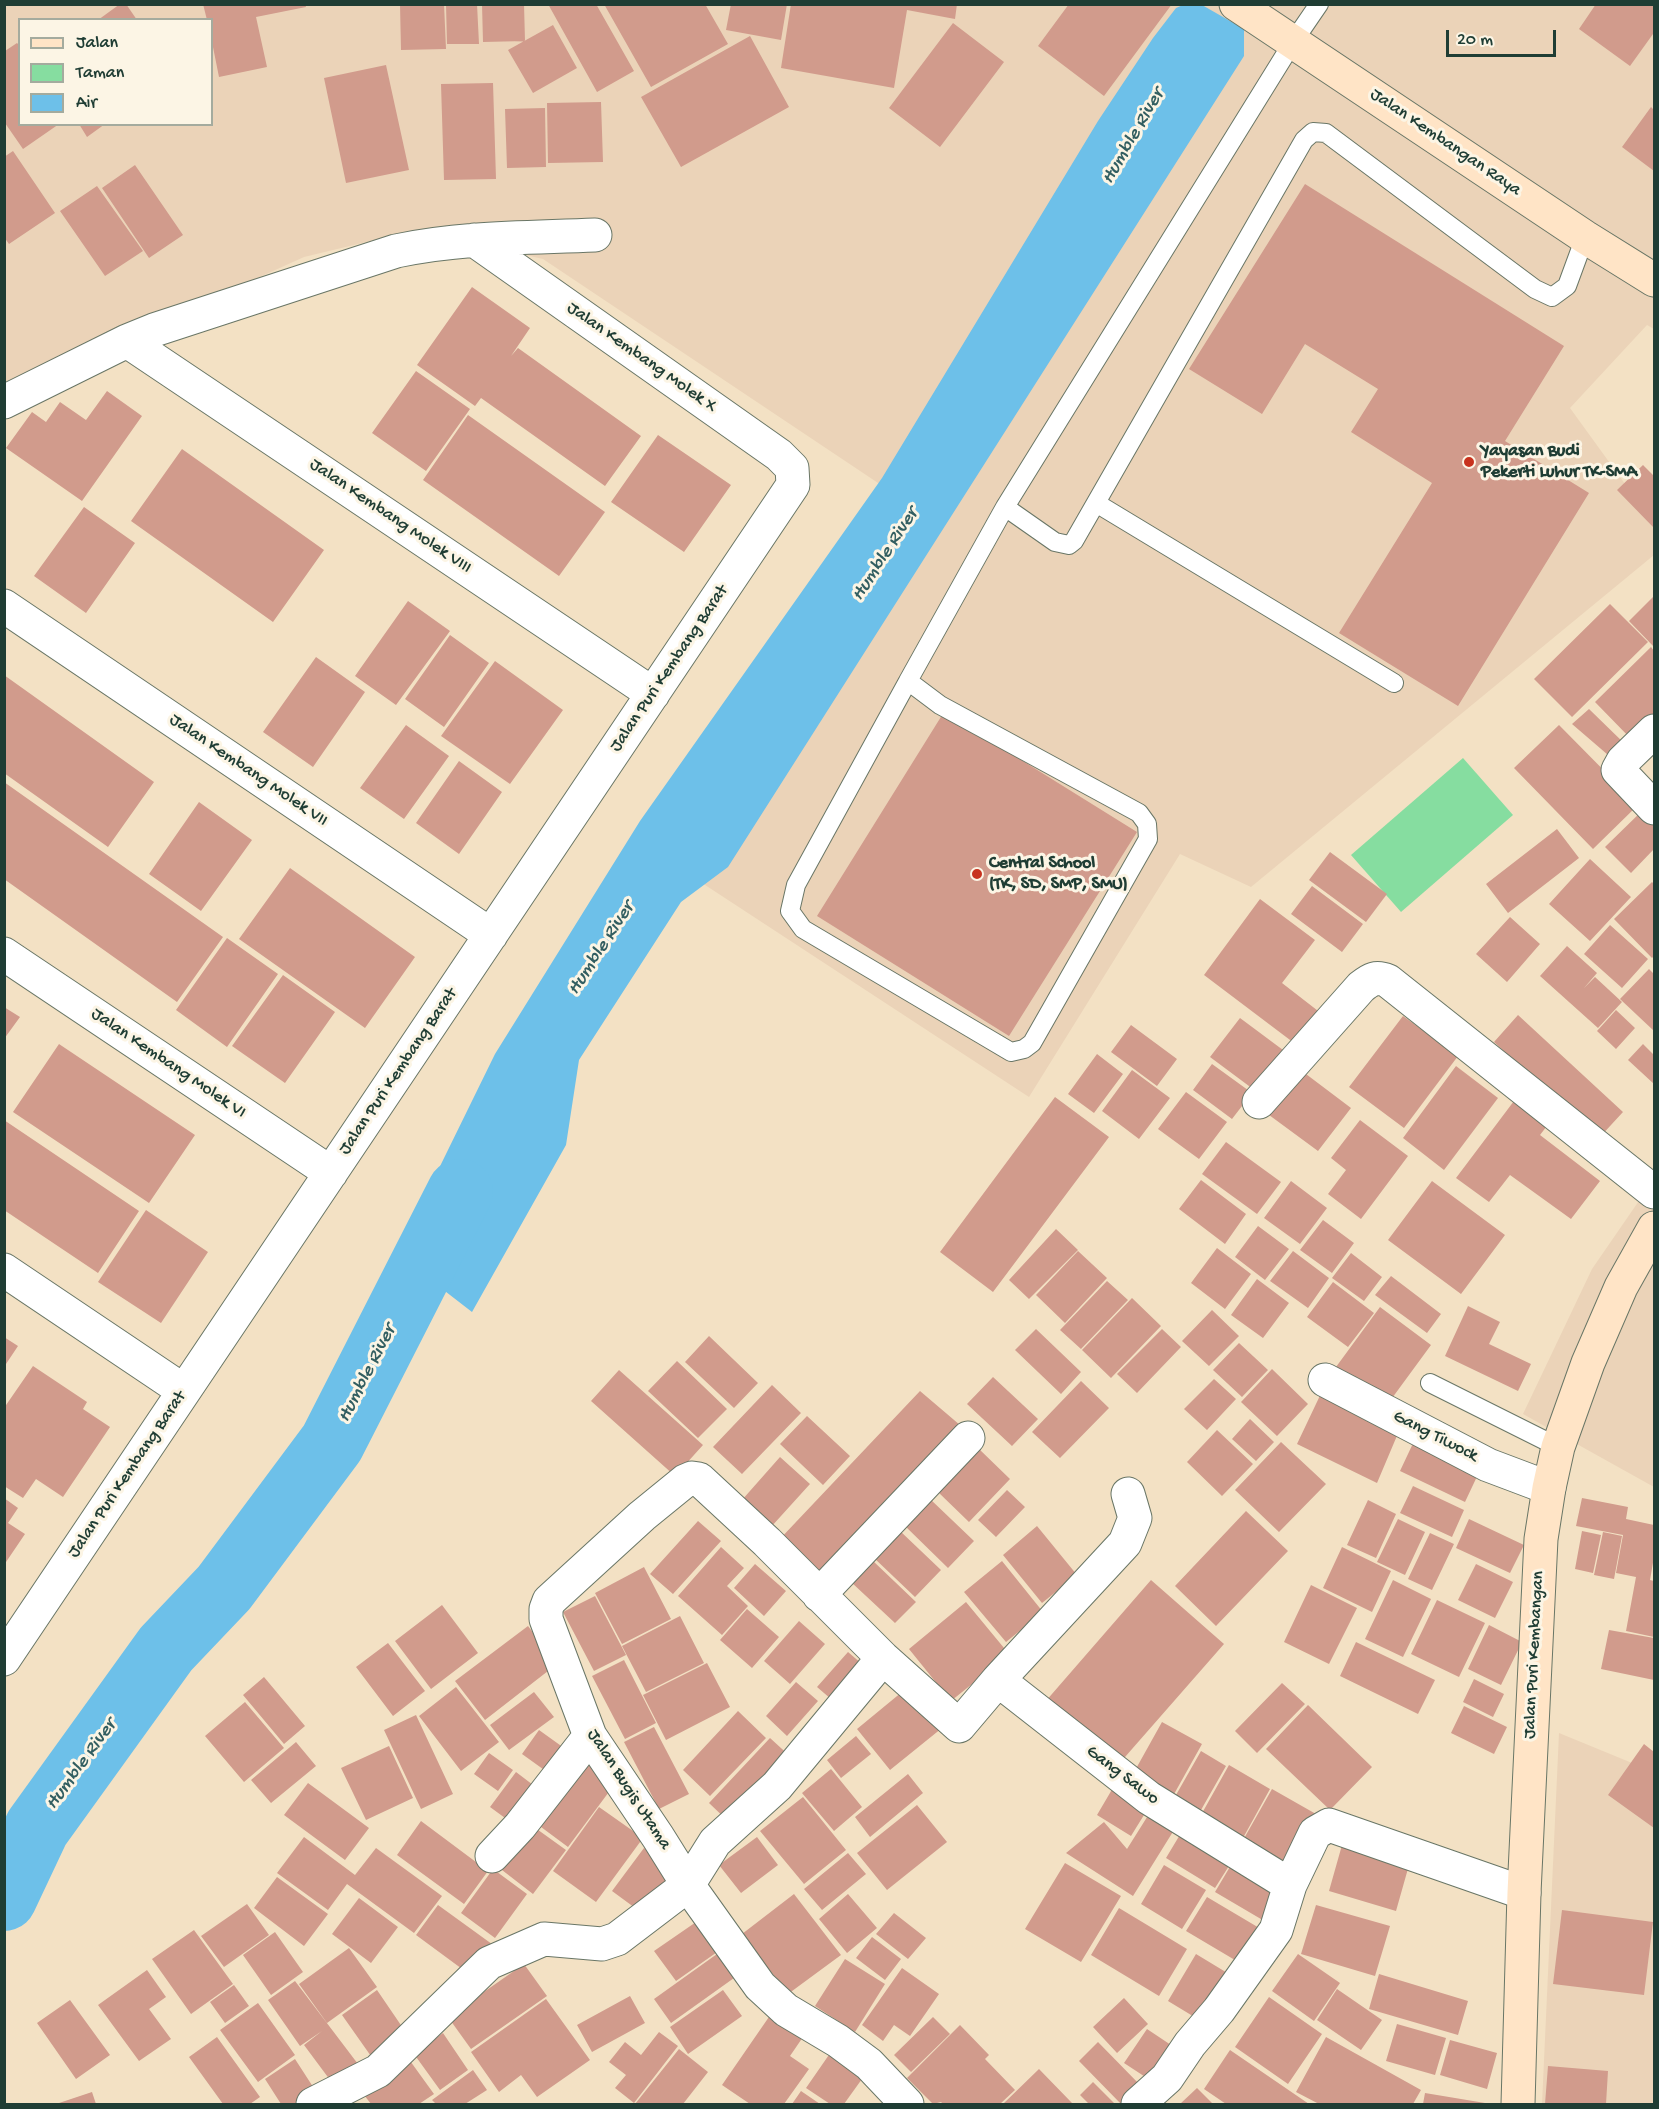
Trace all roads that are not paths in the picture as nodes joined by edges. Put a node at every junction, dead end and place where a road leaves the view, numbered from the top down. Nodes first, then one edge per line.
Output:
1 (1236, 4) edge
2 (1319, 4) edge
3 (1288, 38) junction
4 (595, 235) dead end
5 (1585, 237) junction
6 (474, 240) junction
7 (1654, 280) edge
8 (127, 341) junction
9 (4, 402) edge
10 (793, 485) joint
11 (1096, 503) junction
12 (1005, 507) junction
13 (4, 606) edge
14 (908, 681) junction
15 (1394, 683) dead end
16 (653, 694) junction
17 (1654, 731) edge
18 (1654, 808) edge
19 (491, 935) junction
20 (4, 954) edge
21 (1259, 1102) dead end
22 (331, 1173) junction
23 (1654, 1192) edge
24 (1654, 1228) edge
25 (4, 1270) edge
26 (1325, 1380) dead end
27 (1430, 1383) dead end
28 (184, 1391) junction
29 (968, 1438) dead end
30 (1558, 1447) junction
31 (1549, 1488) junction
32 (1128, 1494) dead end
33 (819, 1595) junction
34 (883, 1658) junction
35 (4, 1659) edge
36 (998, 1680) junction
37 (590, 1736) junction
38 (492, 1856) dead end
39 (688, 1885) junction
40 (1290, 1885) junction
41 (1524, 1893) junction
42 (313, 2104) edge
43 (907, 2104) edge
44 (1138, 2104) edge
45 (1518, 2104) edge

1 - 3 main road, Jalan Kembangan Raya
2 - 3 lane
3 - 5 main road, Jalan Kembangan Raya
3 - 12 lane
4 - 6 street
5 - 7 main road, Jalan Kembangan Raya
5 - 11 lane
6 - 8 street
6 - 10 street, Jalan Kembang Molek X
8 - 9 street
8 - 16 street, Jalan Kembang Molek VIII
10 - 16 street, Jalan Puri Kembang Barat
11 - 12 lane
11 - 15 lane
12 - 14 lane
13 - 19 street, Jalan Kembang Molek VII
14 - 14 lane
16 - 19 street, Jalan Puri Kembang Barat
17 - 18 street
19 - 22 street, Jalan Puri Kembang Barat
20 - 22 street, Jalan Kembang Molek VI
21 - 23 street
22 - 28 street, Jalan Puri Kembang Barat
24 - 30 main road, Jalan Puri Kembangan
25 - 28 street
26 - 31 street, Gang Tiwock
27 - 30 lane
28 - 35 street, Jalan Puri Kembang Barat
29 - 33 street
30 - 31 main road, Jalan Puri Kembangan
31 - 41 main road, Jalan Puri Kembangan
32 - 36 street
33 - 34 street
33 - 37 street, Jalan Bugis Utama
34 - 36 street
34 - 39 street
36 - 40 street, Gang Sawo
37 - 38 street
37 - 39 street, Jalan Bugis Utama
39 - 42 street
39 - 43 street, Jalan Bugis Utama
40 - 41 street
40 - 44 street
41 - 45 main road, Jalan Puri Kembangan

